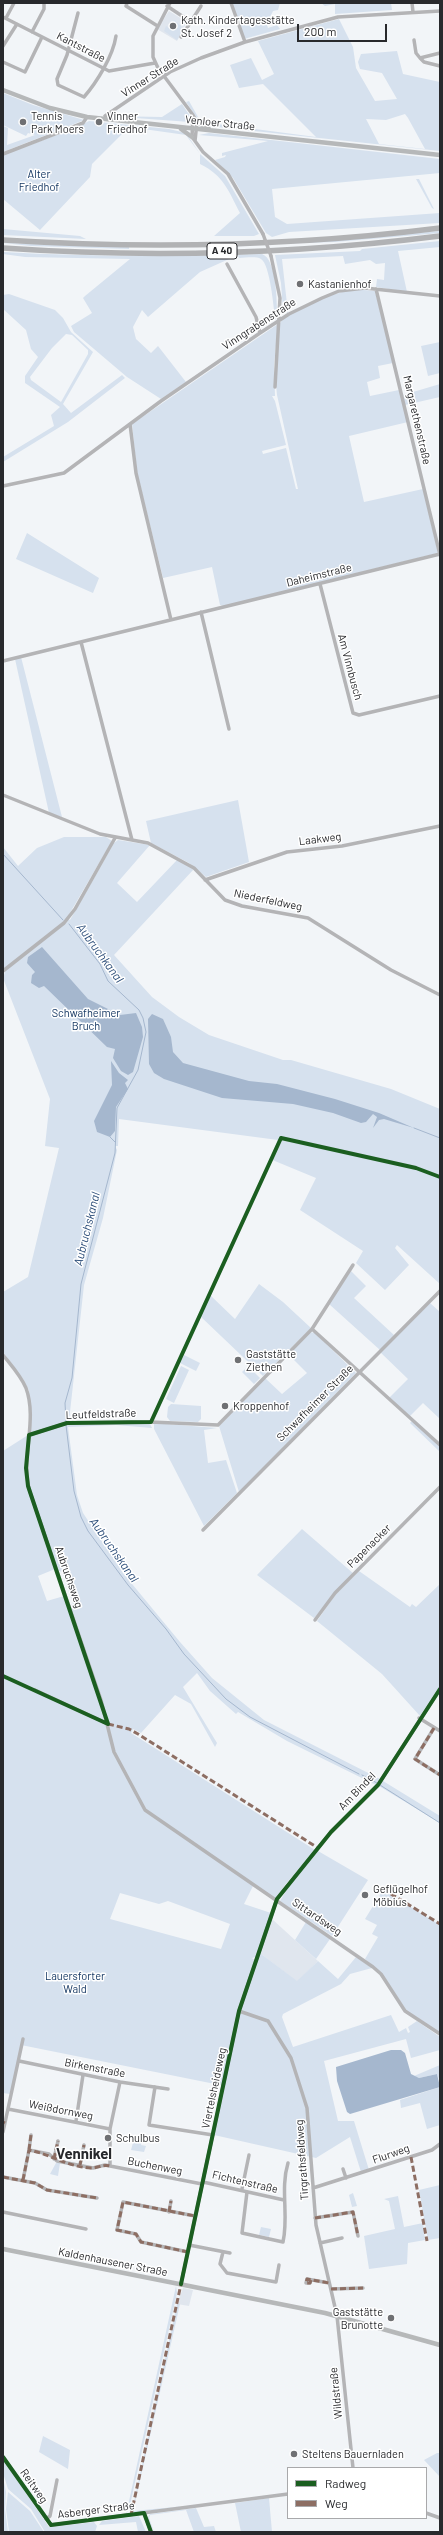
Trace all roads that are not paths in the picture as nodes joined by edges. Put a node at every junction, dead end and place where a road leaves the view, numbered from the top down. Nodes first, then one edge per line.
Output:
1 (14, 3) edge
2 (44, 3) edge
3 (127, 3) edge
4 (232, 3) edge
5 (412, 3) edge
6 (169, 5) edge
7 (201, 6) dead end
8 (440, 11) edge
9 (414, 12) junction
10 (78, 13) dead end
11 (4, 17) edge
12 (191, 22) junction
13 (17, 24) junction
14 (156, 25) junction
15 (32, 32) junction
16 (116, 36) dead end
17 (42, 37) junction
18 (181, 38) dead end
19 (414, 40) dead end
20 (244, 42) junction
21 (3, 46) edge
22 (68, 51) junction
23 (440, 53) edge
24 (420, 58) junction
25 (3, 62) edge
26 (155, 63) junction
27 (440, 66) edge
28 (102, 69) junction
29 (165, 76) junction
30 (3, 90) edge
31 (192, 115) junction
32 (105, 116) dead end
33 (87, 117) junction
34 (197, 122) junction
35 (180, 128) junction
36 (194, 129) junction
37 (215, 131) junction
38 (194, 139) junction
39 (3, 154) edge
40 (440, 155) edge
41 (440, 228) edge
42 (440, 236) edge
43 (3, 240) edge
44 (3, 248) edge
45 (227, 264) dead end
46 (376, 289) junction
47 (440, 296) edge
48 (279, 320) junction
49 (260, 333) junction
50 (275, 387) dead end
51 (130, 424) junction
52 (3, 486) edge
53 (440, 555) edge
54 (320, 584) junction
55 (201, 612) junction
56 (171, 620) junction
57 (81, 642) junction
58 (3, 661) edge
59 (440, 696) edge
60 (229, 729) dead end
61 (3, 794) edge
62 (440, 826) edge
63 (115, 838) junction
64 (132, 840) junction
65 (205, 880) junction
66 (3, 971) edge
67 (440, 995) edge
68 (353, 1265) dead end
69 (440, 1291) edge
70 (312, 1329) junction
71 (3, 1355) edge
72 (358, 1372) junction
73 (29, 1434) junction
74 (440, 1445) edge
75 (440, 1487) edge
76 (203, 1530) dead end
77 (315, 1620) dead end
78 (440, 1688) edge
79 (35, 1690) dead end
80 (419, 1718) junction
81 (108, 1724) junction
82 (434, 1728) junction
83 (440, 1731) edge
84 (440, 1775) edge
85 (151, 1816) joint
86 (277, 1900) junction
87 (239, 2011) junction
88 (440, 2034) edge
89 (23, 2039) dead end
90 (18, 2061) junction
91 (83, 2075) junction
92 (120, 2082) junction
93 (155, 2087) junction
94 (168, 2090) dead end
95 (8, 2109) junction
96 (76, 2121) junction
97 (4, 2122) edge
98 (110, 2129) junction
99 (3, 2132) edge
100 (31, 2135) dead end
101 (213, 2135) junction
102 (58, 2141) dead end
103 (440, 2144) edge
104 (84, 2145) dead end
105 (29, 2150) junction
106 (249, 2155) dead end
107 (54, 2159) junction
108 (288, 2163) dead end
109 (80, 2165) junction
110 (110, 2166) junction
111 (344, 2169) dead end
112 (3, 2177) edge
113 (346, 2178) junction
114 (23, 2180) junction
115 (203, 2183) junction
116 (312, 2188) junction
117 (242, 2189) junction
118 (247, 2192) junction
119 (97, 2198) dead end
120 (284, 2200) junction
121 (171, 2201) dead end
122 (3, 2212) edge
123 (169, 2212) junction
124 (195, 2216) junction
125 (315, 2218) junction
126 (86, 2228) dead end
127 (358, 2236) dead end
128 (342, 2238) dead end
129 (320, 2243) junction
130 (189, 2246) junction
131 (3, 2249) edge
132 (188, 2252) junction
133 (223, 2252) junction
134 (230, 2253) dead end
135 (280, 2265) dead end
136 (311, 2280) dead end
137 (329, 2283) junction
138 (181, 2284) junction
139 (363, 2288) dead end
140 (330, 2289) junction
141 (339, 2316) junction
142 (440, 2345) edge
143 (3, 2457) edge
144 (353, 2467) edge
145 (57, 2480) dead end
146 (287, 2494) edge
147 (144, 2513) junction
148 (427, 2513) edge
149 (440, 2518) edge
150 (46, 2519) junction
151 (51, 2525) joint
152 (151, 2532) edge

1 - 11 street
2 - 15 street
3 - 14 street
4 - 20 street
5 - 9 street
6 - 12 street
6 - 14 street
7 - 12 street
8 - 9 street, Vinner Straße
9 - 20 street, Vinner Straße
10 - 22 street
11 - 13 street, Kantstraße
12 - 18 street
13 - 15 street, Kantstraße
13 - 21 street
14 - 26 street
15 - 17 street, Kantstraße
16 - 28 street
17 - 22 street, Kantstraße
17 - 25 street
19 - 24 street
20 - 29 street, Vinner Straße
22 - 28 street, Kantstraße
22 - 28 street
23 - 24 street
24 - 27 street
26 - 28 street, Kantstraße
26 - 29 street
29 - 31 street
29 - 32 street, Vinner Straße
30 - 33 main road, Venloer Straße
31 - 34 street
31 - 36 street
33 - 35 main road, Venloer Straße
33 - 39 street
34 - 36 street
34 - 37 main road
35 - 36 main road, Venloer Straße
35 - 38 main road
36 - 37 main road, Venloer Straße
36 - 38 street
37 - 40 main road, Venloer Straße
38 - 48 street, bridge
41 - 43 highway, A 40
42 - 44 highway, A 40
45 - 49 street
46 - 47 street, Vinngrabenstraße
46 - 48 street, Vinngrabenstraße
46 - 53 street, Margarethenstraße
48 - 49 street, Vinngrabenstraße
48 - 50 street
49 - 51 street, Vinngrabenstraße
51 - 52 street, Vinngrabenstraße
51 - 56 street
53 - 54 street, Daheimstraße
54 - 55 street, Daheimstraße
54 - 59 street, Am Vinnbusch
55 - 56 street, Daheimstraße
55 - 60 street
56 - 57 street, Daheimstraße
57 - 58 street, Daheimstraße
57 - 64 street
61 - 63 street, Niederfeldweg
62 - 65 street, Laakweg
63 - 64 street, Niederfeldweg
63 - 66 street
64 - 65 street, Niederfeldweg
65 - 67 street, Niederfeldweg
68 - 70 street, Leutfeldstraße
69 - 72 street, Schwafheimer Straße
70 - 72 street
70 - 73 street, Leutfeldstraße
71 - 73 street, Aubruchsweg
72 - 74 street
72 - 76 street, Schwafheimer Straße
73 - 81 street, Aubruchsweg
75 - 77 street, Papenacker
78 - 80 street, Am Bindel
79 - 81 street
80 - 82 street
80 - 86 street, Am Bindel
81 - 85 street, Aubruchsweg
82 - 83 street
82 - 84 street
85 - 86 street, Sittardsweg
86 - 87 street, Viertelsheideweg
86 - 88 street, Sittardsweg
87 - 101 street, Viertelsheideweg
87 - 116 street, Tirgrathsfeldweg
89 - 90 street
90 - 91 street, Birkenstraße
90 - 95 street
91 - 92 street, Birkenstraße
91 - 96 street
92 - 93 street, Birkenstraße
92 - 98 street
93 - 94 street, Birkenstraße
93 - 101 street
95 - 96 street, Weißdornweg
95 - 97 street
96 - 98 street, Weißdornweg
97 - 99 street
98 - 110 street
100 - 105 street
101 - 115 street, Viertelsheideweg
102 - 107 street
103 - 113 street, Flurweg
104 - 109 street
105 - 107 street, Buchenweg
105 - 114 street
106 - 117 street
107 - 109 street, Buchenweg
108 - 120 street
109 - 110 street, Buchenweg
110 - 115 street, Buchenweg
111 - 113 street
112 - 114 street
113 - 116 street, Flurweg
114 - 119 street
115 - 117 street, Fichtenstraße
115 - 124 street, Viertelsheideweg
116 - 125 street, Tirgrathsfeldweg
117 - 118 street, Fichtenstraße
118 - 120 street, Fichtenstraße
118 - 120 street
121 - 123 street
122 - 126 street
123 - 124 street
123 - 132 street
124 - 130 street, Viertelsheideweg
125 - 127 street
125 - 129 street, Tirgrathsfeldweg
128 - 129 street
129 - 137 street, Tirgrathsfeldweg
130 - 132 street, Viertelsheideweg
130 - 133 street
131 - 138 main road, Kaldenhausener Straße
132 - 138 street, Viertelsheideweg
133 - 134 street
133 - 135 street
136 - 137 street
137 - 140 street, Tirgrathsfeldweg
138 - 141 main road, Kaldenhausener Straße
139 - 140 street
140 - 141 street, Tirgrathsfeldweg
141 - 142 main road, Kaldenhausener Straße
141 - 144 street, Wildstraße
143 - 150 street, Reitweg
145 - 150 street
146 - 147 street, Asberger Straße
147 - 151 street, Asberger Straße
147 - 152 street
148 - 149 street
150 - 151 street, Reitweg

